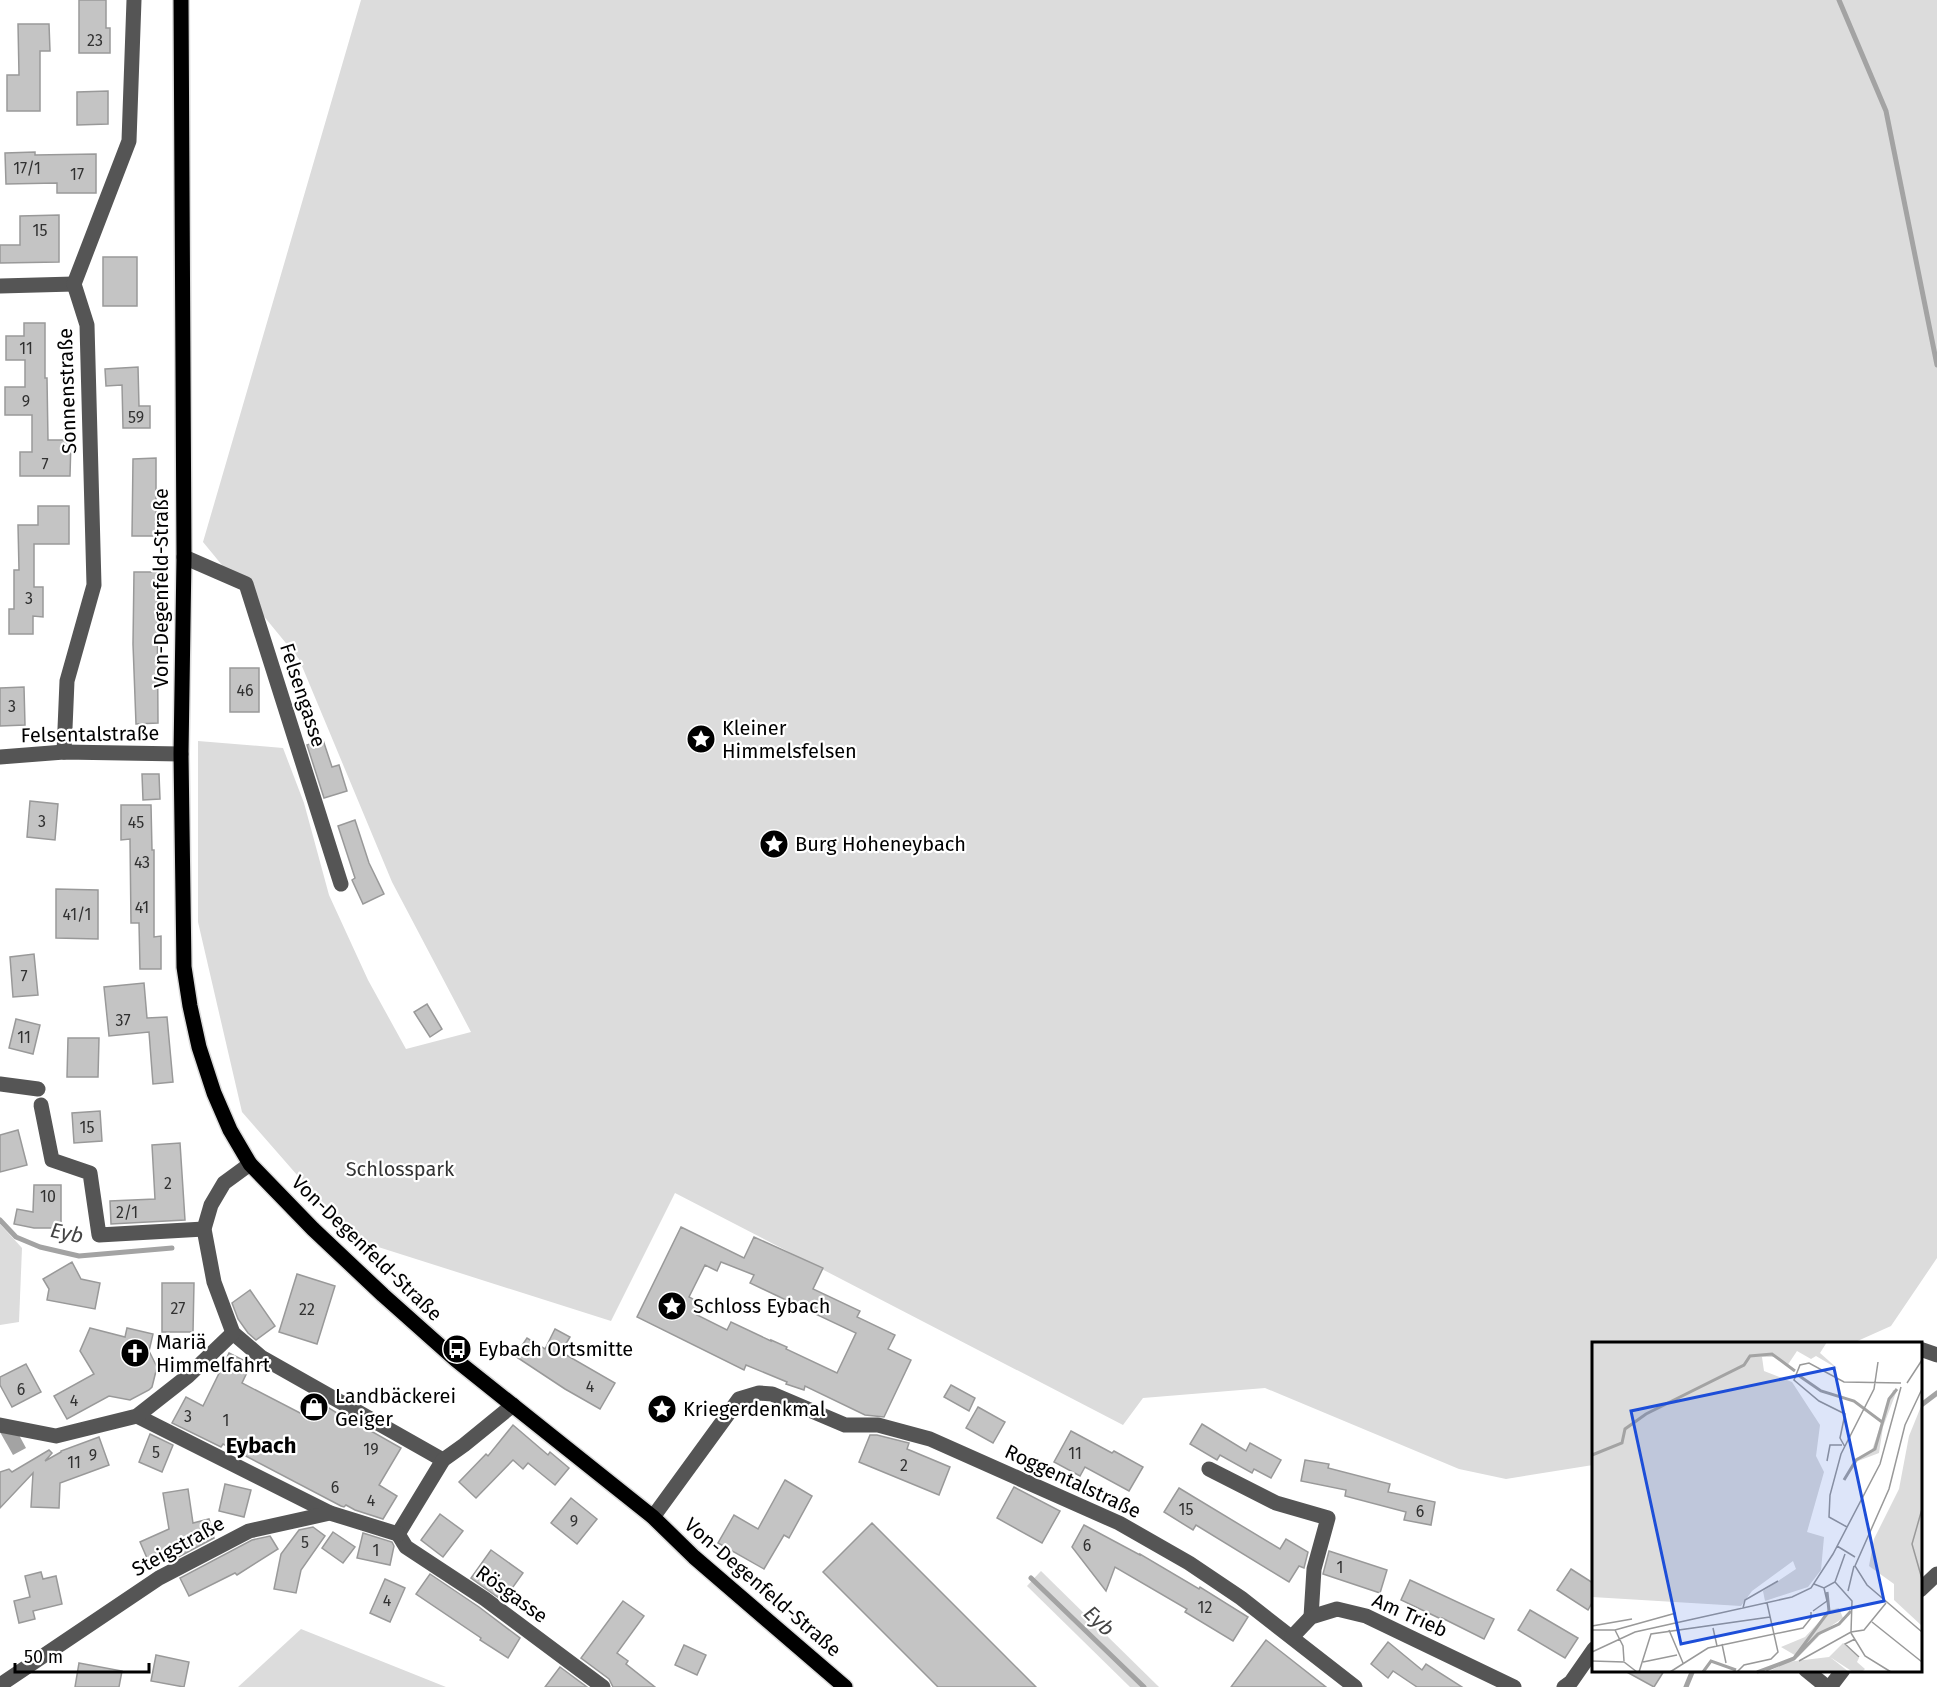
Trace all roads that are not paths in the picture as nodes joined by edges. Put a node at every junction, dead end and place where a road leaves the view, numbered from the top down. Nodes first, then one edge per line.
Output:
1 (134, 0) edge
2 (181, 0) edge
3 (74, 284) junction
4 (0, 286) edge
5 (184, 557) junction
6 (64, 752) junction
7 (181, 754) junction
8 (0, 758) edge
9 (341, 884) dead end
10 (0, 1084) edge
11 (38, 1089) dead end
12 (41, 1105) dead end
13 (250, 1164) junction
14 (204, 1229) junction
15 (233, 1333) junction
16 (1922, 1350) edge
17 (1937, 1355) edge
18 (513, 1405) junction
19 (137, 1416) junction
20 (0, 1425) edge
21 (443, 1460) junction
22 (1209, 1469) dead end
23 (330, 1513) junction
24 (653, 1517) junction
25 (399, 1534) junction
26 (1311, 1617) junction
27 (1292, 1637) junction
28 (1592, 1650) edge
29 (1807, 1672) edge
30 (1842, 1672) edge
31 (0, 1685) edge
32 (603, 1687) edge
33 (845, 1687) edge
34 (1355, 1687) edge
35 (1514, 1687) edge
36 (1564, 1687) edge
37 (1829, 1687) edge

1 - 3 street
2 - 5 main road, Von-Degenfeld-Straße
3 - 4 street
3 - 6 street, Sonnenstraße
5 - 7 main road, Von-Degenfeld-Straße
5 - 9 street, Felsengasse
6 - 7 street, Felsentalstraße
6 - 8 street, Felsentalstraße
7 - 13 main road, Von-Degenfeld-Straße
10 - 11 street
12 - 14 street
13 - 14 street
13 - 18 main road, Von-Degenfeld-Straße
14 - 15 street
15 - 19 street
15 - 21 street
16 - 17 street
18 - 21 street
18 - 24 main road, Von-Degenfeld-Straße
19 - 20 street
19 - 23 street
21 - 25 street
22 - 26 street
23 - 25 street, Steigstraße
23 - 31 street, Steigstraße
24 - 27 street, Roggentalstraße
24 - 33 main road, Von-Degenfeld-Straße
25 - 32 street, Rösgasse
26 - 27 street
26 - 35 street, Am Trieb
27 - 34 street, Roggentalstraße
28 - 36 street
29 - 37 street
30 - 37 street

